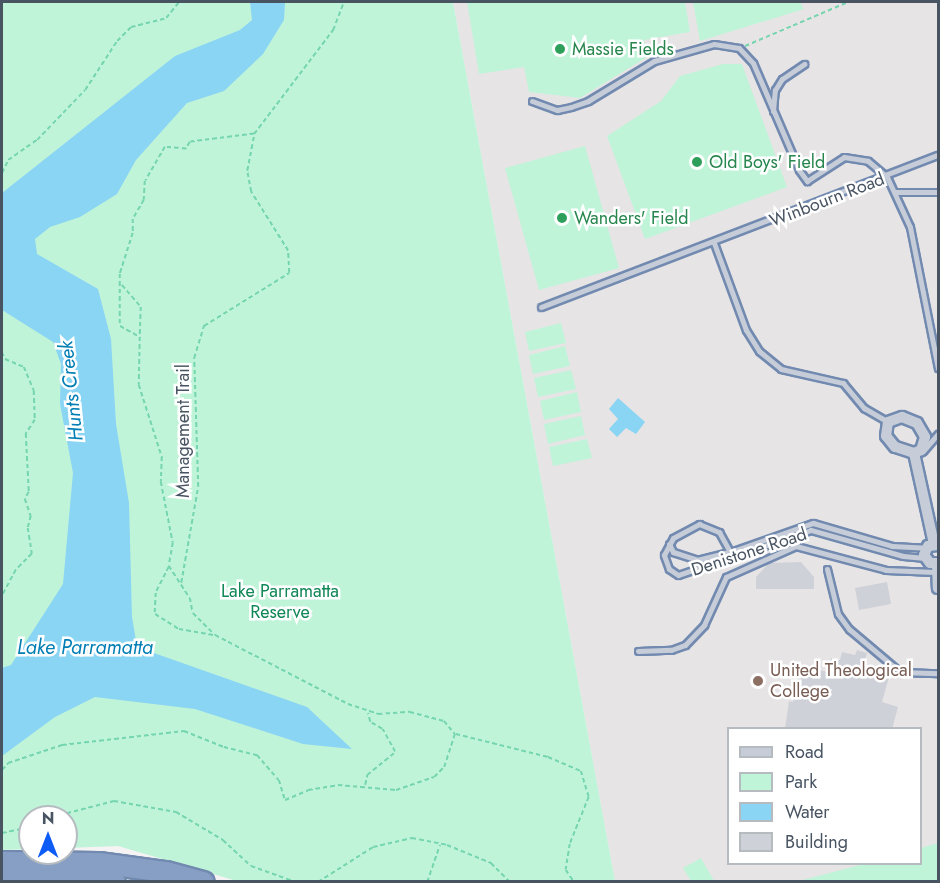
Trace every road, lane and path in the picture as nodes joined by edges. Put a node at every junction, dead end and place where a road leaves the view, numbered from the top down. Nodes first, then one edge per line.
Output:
1 (179, 2) edge
2 (340, 2) edge
3 (344, 2) edge
4 (848, 2) edge
5 (342, 6) junction
6 (739, 48) junction
7 (804, 64) dead end
8 (532, 101) dead end
9 (773, 113) junction
10 (254, 134) junction
11 (939, 155) edge
12 (2, 173) edge
13 (888, 177) junction
14 (895, 192) junction
15 (939, 192) edge
16 (714, 243) junction
17 (122, 285) junction
18 (541, 307) dead end
19 (140, 337) junction
20 (2, 352) edge
21 (939, 368) edge
22 (888, 422) junction
23 (939, 434) edge
24 (913, 456) junction
25 (669, 544) junction
26 (931, 549) edge
27 (730, 552) junction
28 (169, 566) junction
29 (937, 566) edge
30 (827, 569) dead end
31 (181, 584) junction
32 (939, 588) edge
33 (2, 596) edge
34 (215, 635) junction
35 (638, 651) dead end
36 (939, 673) edge
37 (368, 712) junction
38 (455, 734) junction
39 (2, 770) edge
40 (364, 786) junction
41 (78, 810) edge
42 (18, 830) edge
43 (2, 833) edge
44 (440, 844) junction
45 (2, 862) edge
46 (2, 879) edge
47 (115, 882) edge
48 (204, 882) edge
49 (296, 882) edge
50 (318, 882) edge
51 (428, 882) edge
52 (510, 882) edge
53 (574, 882) edge

1 - 12 path
2 - 5 path
3 - 5 path, Management Trail
4 - 6 path
5 - 10 path, Management Trail
6 - 8 lane
6 - 9 lane
7 - 9 lane
9 - 13 lane
10 - 17 path
10 - 31 path, Management Trail
11 - 13 lane, Winbourn Road
13 - 14 lane
13 - 16 lane, Winbourn Road
14 - 15 lane
14 - 21 lane
16 - 18 lane, Winbourn Road
16 - 22 lane
17 - 19 path
17 - 19 path
19 - 28 path
20 - 33 path
22 - 24 street
22 - 24 street
23 - 24 lane
24 - 26 street
25 - 26 lane, Denistone Road
25 - 27 lane
25 - 27 lane, Denistone Road
26 - 27 lane, Denistone Road
26 - 29 street
28 - 31 path
28 - 34 path
29 - 32 street
29 - 35 lane
30 - 36 lane
31 - 34 path
34 - 37 path
37 - 38 path
37 - 40 path
38 - 40 path
38 - 53 path
39 - 40 path
41 - 49 path
42 - 43 path
44 - 50 path
44 - 51 path
44 - 52 path
45 - 48 highway
46 - 47 highway

